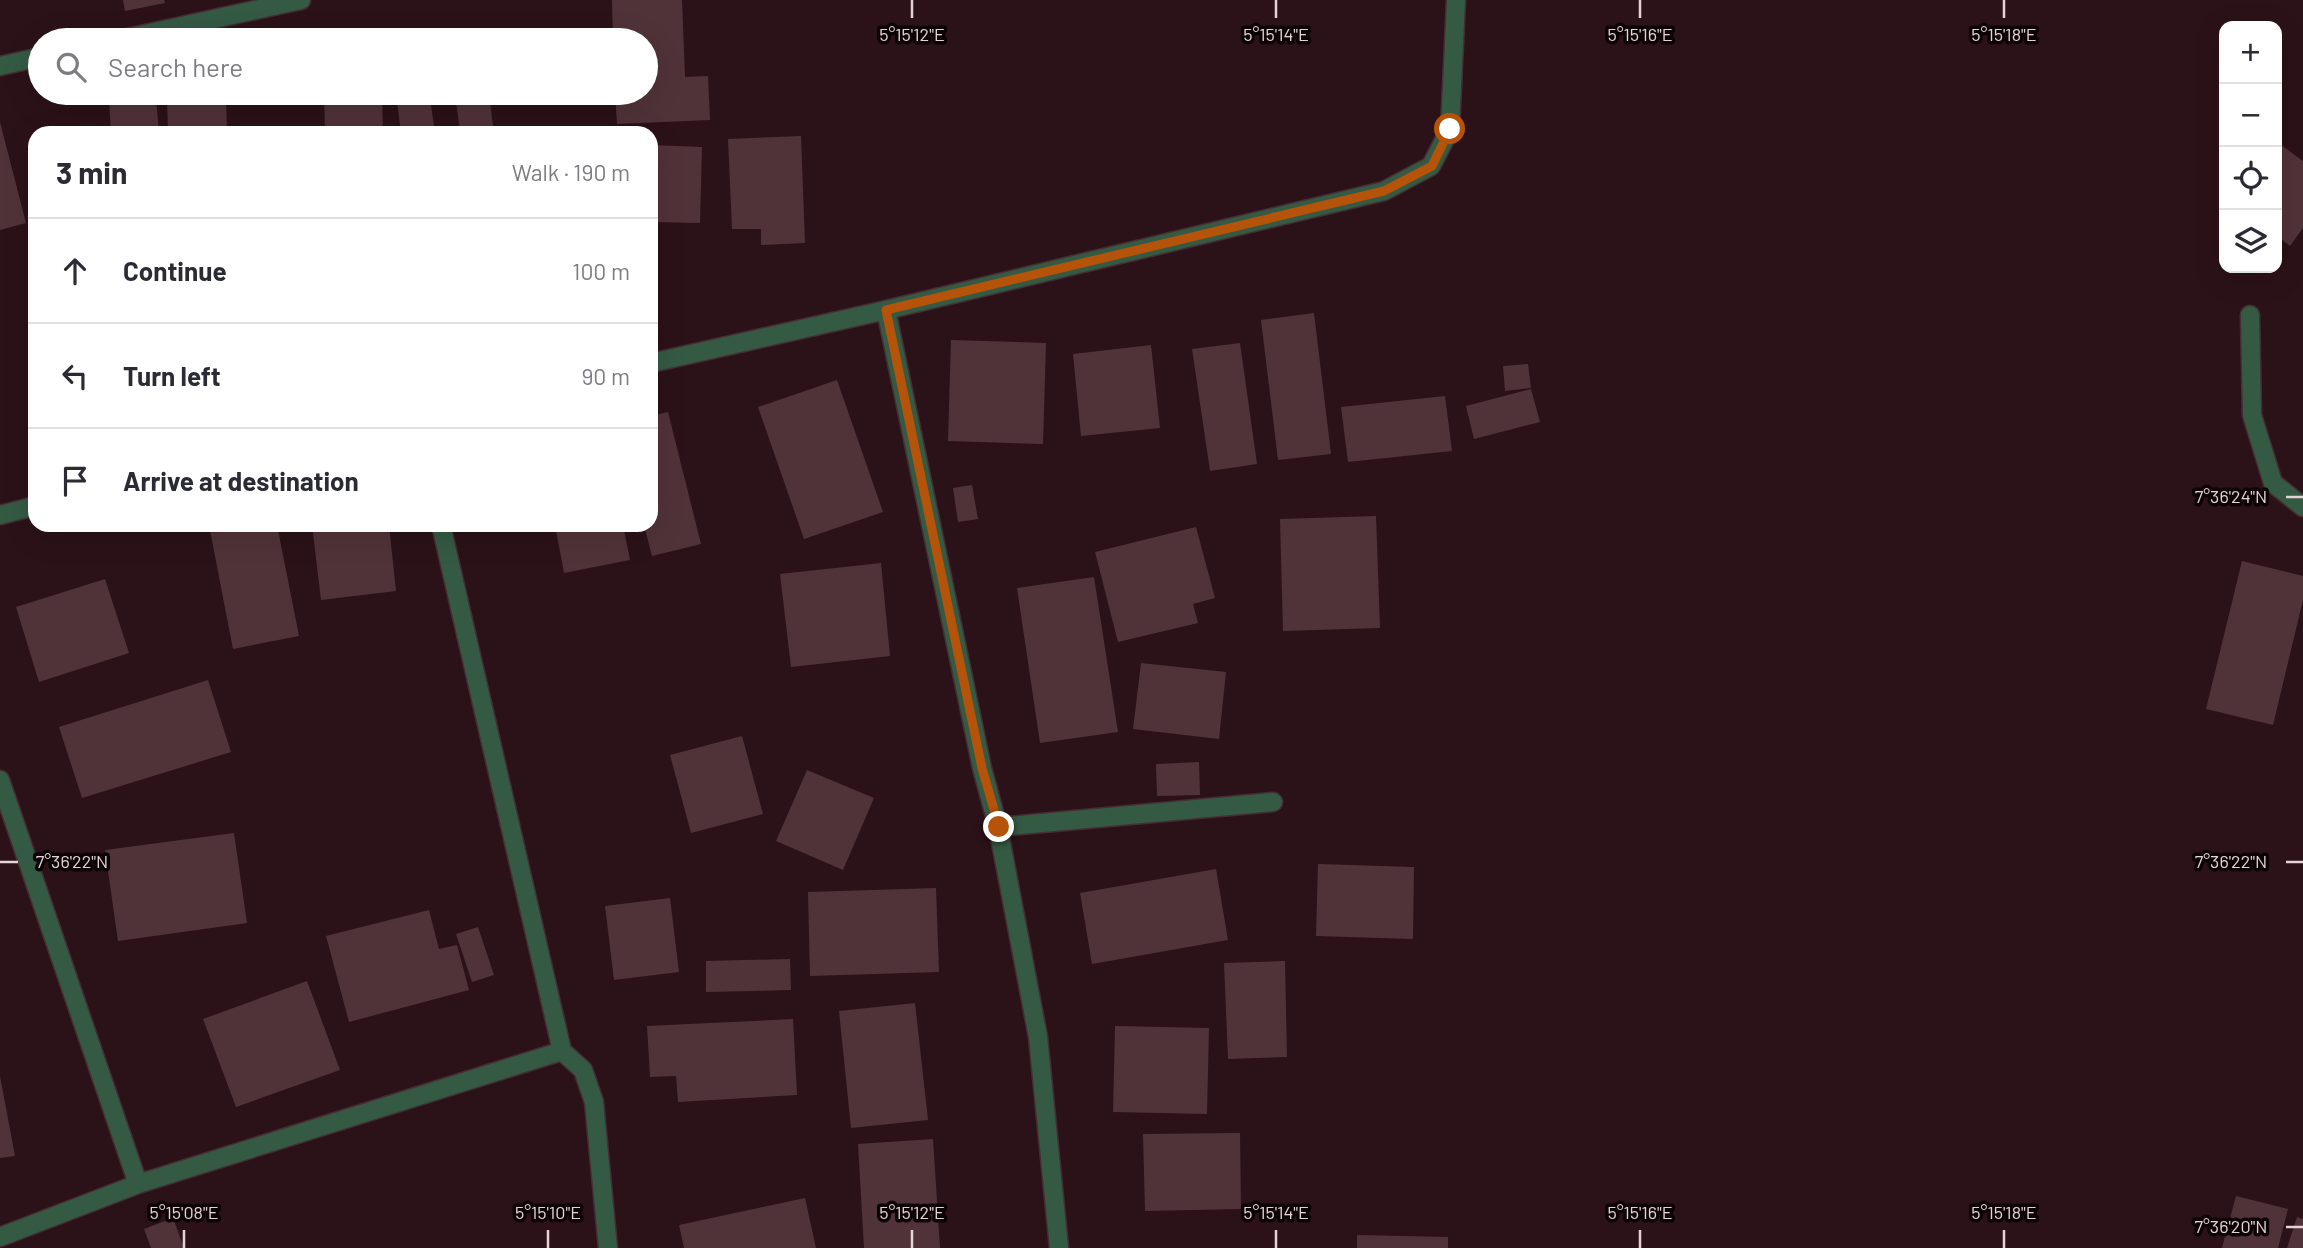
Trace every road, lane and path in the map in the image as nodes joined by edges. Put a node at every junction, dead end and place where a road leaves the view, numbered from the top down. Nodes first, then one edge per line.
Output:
1 (301, 0) edge
2 (1456, 0) edge
3 (173, 28) edge
4 (28, 60) edge
5 (0, 66) edge
6 (886, 310) junction
7 (2250, 315) dead end
8 (658, 361) edge
9 (2303, 507) edge
10 (28, 508) edge
11 (0, 515) edge
12 (443, 532) edge
13 (0, 780) edge
14 (1273, 802) dead end
15 (999, 827) junction
16 (562, 1051) junction
17 (138, 1184) junction
18 (0, 1237) edge
19 (608, 1248) edge
20 (1059, 1248) edge

1 - 3 street
2 - 6 street
4 - 5 street
6 - 8 street
6 - 15 street
7 - 9 street
10 - 11 street
12 - 16 street
13 - 17 street
14 - 15 street
15 - 20 street
16 - 17 street
16 - 19 street
17 - 18 street

